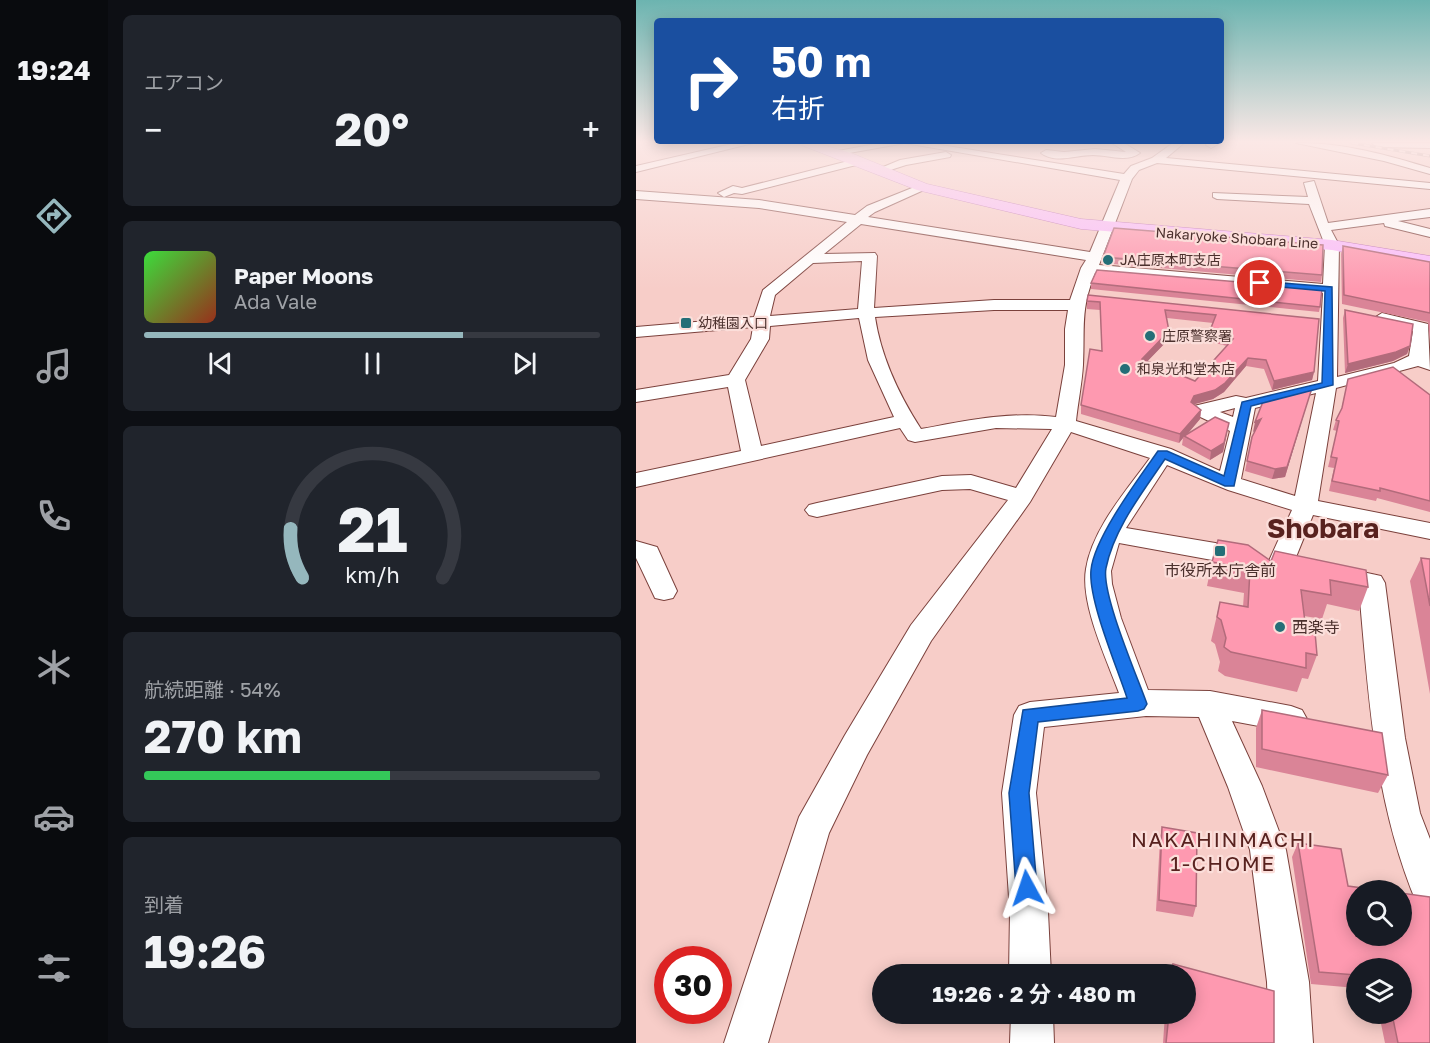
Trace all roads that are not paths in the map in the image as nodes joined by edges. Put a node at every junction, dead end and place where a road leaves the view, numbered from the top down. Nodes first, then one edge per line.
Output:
1 (726, 192) edge
2 (909, 192) edge
3 (941, 192) edge
4 (1122, 192) edge
5 (1313, 192) edge
6 (636, 195) edge
7 (1217, 195) dead end
8 (707, 199) junction
9 (1315, 201) junction
10 (1430, 213) edge
11 (857, 220) junction
12 (1379, 220) junction
13 (1107, 228) junction
14 (1430, 233) edge
15 (1328, 236) junction
16 (810, 259) junction
17 (1091, 262) junction
18 (1430, 262) edge
19 (1102, 297) edge
20 (1078, 300) junction
21 (1326, 309) junction
22 (866, 313) junction
23 (761, 321) junction
24 (1426, 328) edge
25 (636, 332) edge
26 (1426, 361) edge
27 (736, 380) junction
28 (1327, 385) junction
29 (636, 396) edge
30 (1246, 404) junction
31 (905, 421) junction
32 (1065, 425) junction
33 (1239, 428) junction
34 (752, 453) junction
35 (1163, 454) junction
36 (636, 480) edge
37 (1229, 483) junction
38 (1022, 497) junction
39 (1305, 506) junction
40 (817, 510) dead end
41 (1430, 531) edge
42 (1112, 534) junction
43 (636, 549) edge
44 (1281, 563) junction
45 (664, 591) dead end
46 (1138, 704) junction
47 (1210, 704) junction
48 (1322, 725) edge
49 (1356, 732) edge
50 (1389, 738) junction
51 (1430, 891) edge
52 (1030, 964) edge
53 (1032, 1024) edge
54 (746, 1043) edge
55 (1032, 1043) edge
56 (1291, 1043) edge

1 - 8 street
2 - 11 street
3 - 13 main road, Nakaryoke Shobara Line
4 - 13 street
5 - 9 street
6 - 8 street
7 - 9 street
8 - 11 street
9 - 15 street
10 - 12 street
11 - 16 street
11 - 17 street
12 - 14 street
12 - 15 street
13 - 15 main road, Nakaryoke Shobara Line
13 - 17 street
15 - 18 main road, Nakaryoke Shobara Line
15 - 21 street
16 - 22 street
16 - 23 street
17 - 20 street
17 - 21 street
19 - 20 street
20 - 22 street
20 - 32 street
21 - 24 street
21 - 28 street
22 - 23 street
22 - 31 street
23 - 25 street
23 - 27 street
24 - 26 street
26 - 28 street
27 - 29 street
27 - 34 street
28 - 30 street
28 - 39 street
30 - 33 street
30 - 33 street
31 - 32 street
31 - 34 street
32 - 35 street
32 - 38 street
33 - 37 street
34 - 36 street
35 - 37 street
35 - 42 street
37 - 39 street
38 - 40 street
38 - 54 street
39 - 41 street
39 - 44 street
42 - 44 street
42 - 46 street
43 - 45 street
44 - 50 street
46 - 47 street
46 - 52 street
47 - 48 street
47 - 56 street
49 - 50 street
50 - 51 street
53 - 55 street

